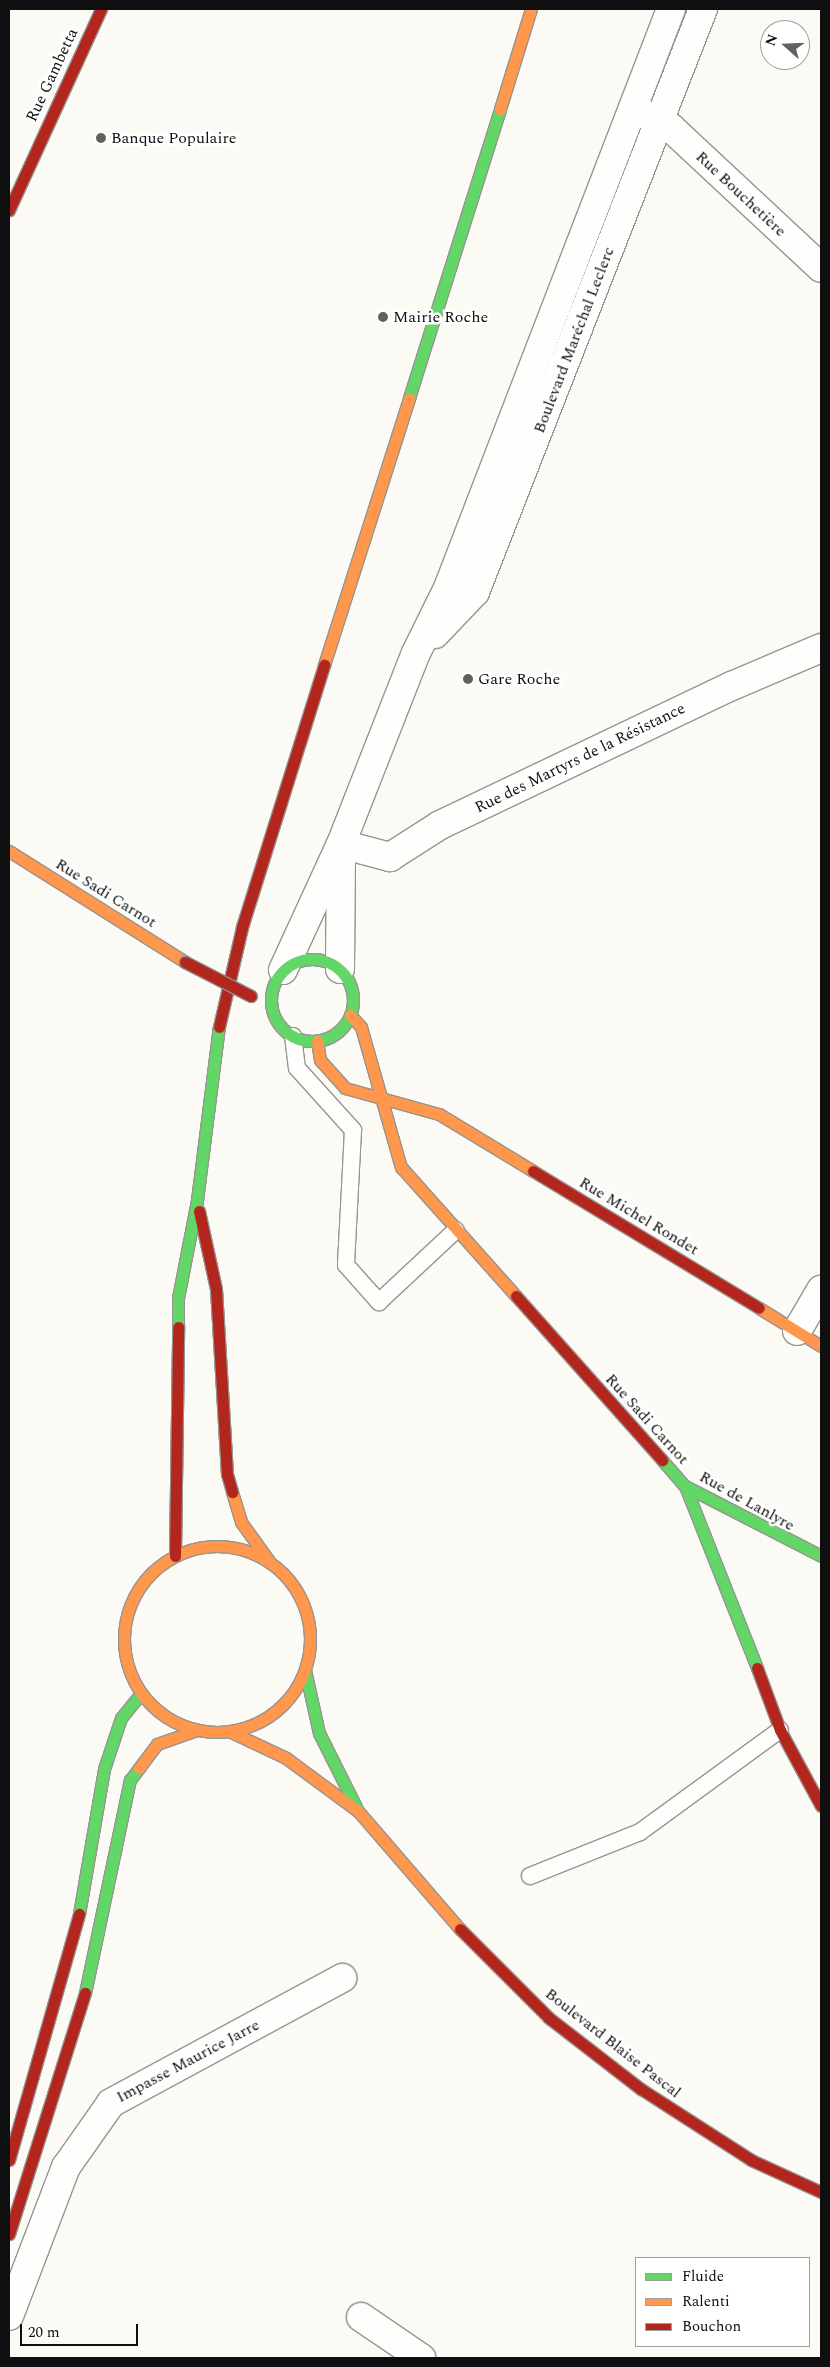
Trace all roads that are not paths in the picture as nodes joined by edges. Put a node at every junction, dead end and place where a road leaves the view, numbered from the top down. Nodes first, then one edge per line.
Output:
1 (101, 9) edge
2 (531, 9) edge
3 (671, 9) edge
4 (703, 9) edge
5 (634, 110) junction
6 (661, 120) junction
7 (31, 160) junction
8 (16, 161) dead end
9 (9, 210) edge
10 (821, 268) edge
11 (821, 648) edge
12 (416, 652) junction
13 (341, 844) junction
14 (9, 851) edge
15 (340, 969) junction
16 (283, 970) junction
17 (271, 996) junction
18 (350, 1015) junction
19 (293, 1036) junction
20 (317, 1041) junction
21 (383, 1098) junction
22 (196, 1200) junction
23 (456, 1230) junction
24 (821, 1290) edge
25 (797, 1331) junction
26 (821, 1346) edge
27 (685, 1486) junction
28 (175, 1556) junction
29 (821, 1556) edge
30 (269, 1561) junction
31 (305, 1670) junction
32 (141, 1693) junction
33 (197, 1730) junction
34 (780, 1730) junction
35 (231, 1732) junction
36 (821, 1806) edge
37 (358, 1811) junction
38 (530, 1876) dead end
39 (342, 1978) dead end
40 (9, 2160) edge
41 (821, 2192) edge
42 (9, 2234) edge
43 (9, 2316) edge
44 (361, 2317) dead end
45 (421, 2358) edge

1 - 7 main road, Rue Gambetta
2 - 22 main road
3 - 5 street, Boulevard Maréchal Leclerc
4 - 6 street, Boulevard Maréchal Leclerc
5 - 6 street
5 - 12 street, Boulevard Maréchal Leclerc
6 - 10 street, Rue Bouchetière
6 - 12 street, Boulevard Maréchal Leclerc
7 - 8 main road
7 - 9 main road, Rue Gambetta
11 - 13 street, Rue des Martyrs de la Résistance
12 - 13 street, Boulevard Maréchal Leclerc
13 - 15 street, Boulevard Maréchal Leclerc
13 - 16 street, Boulevard Maréchal Leclerc
14 - 17 main road, Rue Sadi Carnot, bridge
15 - 16 main road
15 - 18 main road
16 - 17 main road
17 - 19 main road
18 - 20 main road
18 - 21 main road, Rue Sadi Carnot
19 - 20 main road
19 - 23 lane
20 - 21 main road
21 - 23 main road, Rue Sadi Carnot
21 - 25 main road, Rue Michel Rondet
22 - 28 main road
22 - 30 main road
23 - 27 main road, Rue Sadi Carnot
24 - 25 street
25 - 26 main road, Rue Michel Rondet
27 - 29 main road, Rue de Lanlyre
27 - 34 main road, Rue Sadi Carnot
28 - 30 main road
28 - 32 main road
30 - 31 main road
31 - 35 main road
31 - 37 main road, Boulevard Blaise Pascal
32 - 33 main road
32 - 40 main road
33 - 35 main road
33 - 42 main road
34 - 36 main road, Rue Sadi Carnot
34 - 38 lane
35 - 37 main road, Boulevard Blaise Pascal
37 - 41 main road, Boulevard Blaise Pascal
39 - 43 street, Impasse Maurice Jarre
44 - 45 street

